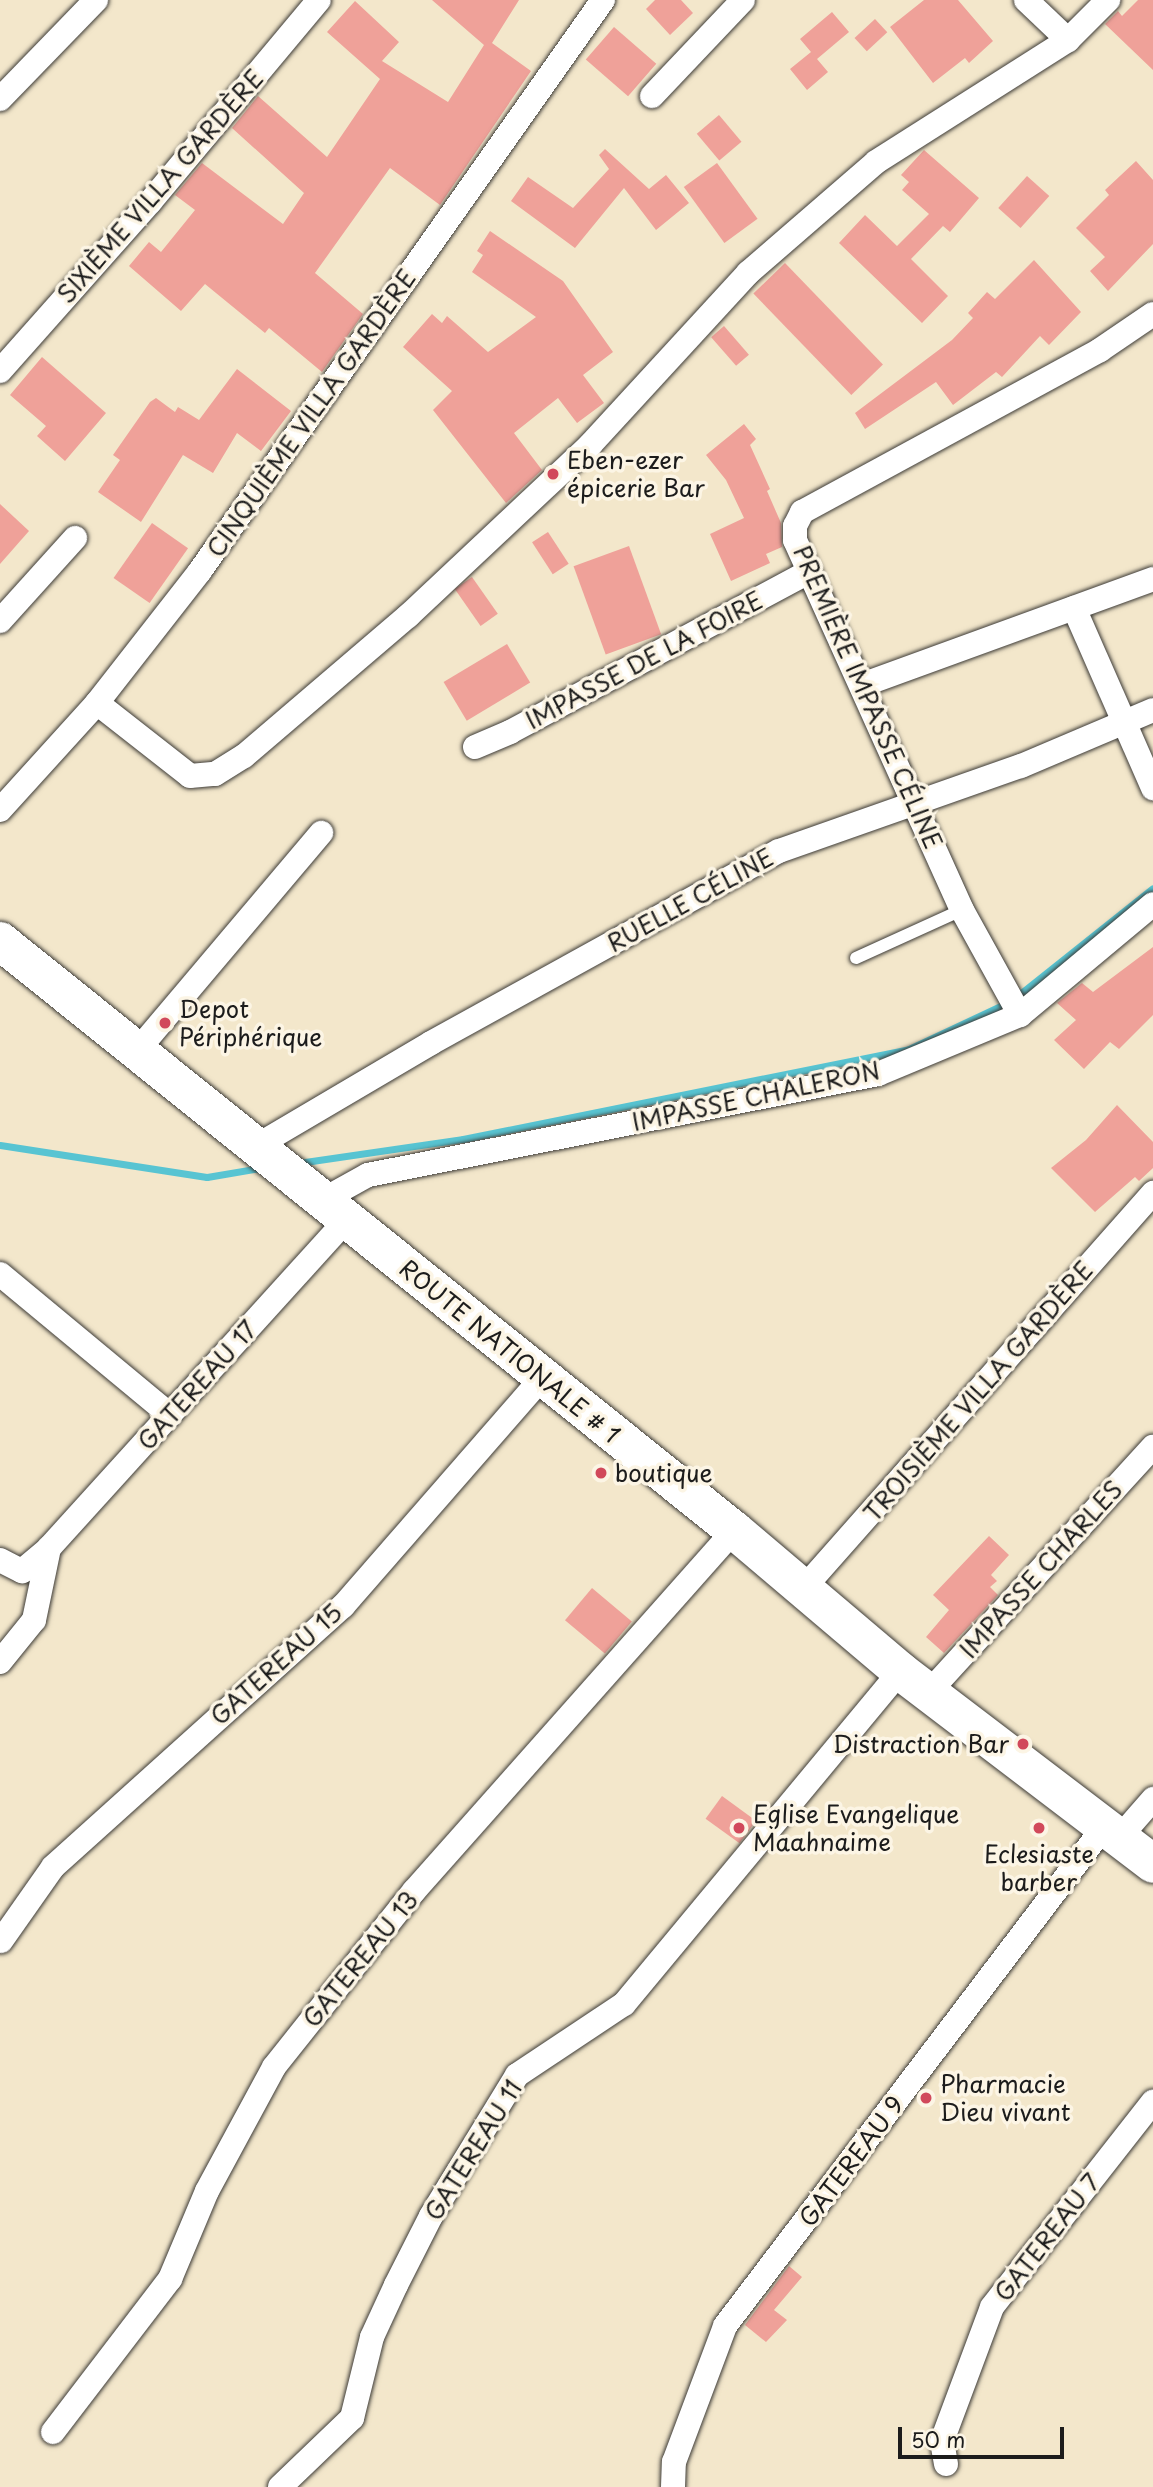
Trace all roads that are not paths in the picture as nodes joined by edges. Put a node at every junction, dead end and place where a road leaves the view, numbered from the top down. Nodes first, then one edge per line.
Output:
1 (96, 0) edge
2 (318, 0) edge
3 (603, 0) edge
4 (743, 0) edge
5 (1026, 0) edge
6 (1108, 0) edge
7 (1068, 40) junction
8 (652, 96) dead end
9 (0, 99) edge
10 (1153, 314) edge
11 (0, 371) edge
12 (75, 538) dead end
13 (810, 571) junction
14 (1153, 579) edge
15 (1074, 608) junction
16 (0, 621) edge
17 (862, 685) junction
18 (97, 703) junction
19 (1153, 710) edge
20 (1123, 723) junction
21 (475, 747) dead end
22 (1153, 788) edge
23 (915, 801) junction
24 (0, 810) edge
25 (321, 833) dead end
26 (1153, 904) edge
27 (962, 910) junction
28 (0, 941) edge
29 (856, 958) dead end
30 (1020, 1015) junction
31 (136, 1052) junction
32 (253, 1148) junction
33 (1153, 1193) edge
34 (333, 1211) junction
35 (0, 1274) edge
36 (543, 1377) junction
37 (170, 1415) junction
38 (1153, 1447) edge
39 (734, 1530) junction
40 (49, 1548) junction
41 (0, 1560) edge
42 (803, 1589) junction
43 (0, 1662) edge
44 (914, 1681) junction
45 (1153, 1799) edge
46 (1112, 1832) junction
47 (1153, 1864) edge
48 (1, 1941) edge
49 (1153, 2102) edge
50 (52, 2432) dead end
51 (946, 2464) dead end
52 (280, 2487) edge
53 (673, 2487) edge

1 - 9 street
2 - 11 street, SIXIÈME VILLA GARDÈRE
3 - 18 street, CINQUIÈME VILLA GARDÈRE
4 - 8 street
5 - 7 street
6 - 7 street
7 - 18 street
10 - 13 street, PREMIÈRE IMPASSE CÉLINE
12 - 16 street
13 - 17 street, PREMIÈRE IMPASSE CÉLINE
13 - 21 street, IMPASSE DE LA FOIRE
14 - 15 street
15 - 17 street
15 - 20 street
17 - 23 street, PREMIÈRE IMPASSE CÉLINE
18 - 24 street, CINQUIÈME VILLA GARDÈRE
19 - 20 street, RUELLE CÉLINE
20 - 22 street
20 - 23 street, RUELLE CÉLINE
23 - 27 street, PREMIÈRE IMPASSE CÉLINE
23 - 32 street, RUELLE CÉLINE
25 - 31 street
26 - 30 street, IMPASSE CHALERON
27 - 29 lane
27 - 30 street, PREMIÈRE IMPASSE CÉLINE
28 - 31 main road, ROUTE NATIONALE # 1
30 - 34 street, IMPASSE CHALERON
31 - 32 main road, ROUTE NATIONALE # 1
32 - 34 main road, ROUTE NATIONALE # 1
33 - 42 street, TROISIÈME VILLA GARDÈRE
34 - 36 main road, ROUTE NATIONALE # 1
34 - 37 street, GATEREAU 17
35 - 37 street
36 - 39 main road, ROUTE NATIONALE # 1
36 - 48 street, GATEREAU 15
37 - 40 street, GATEREAU 17
38 - 44 street, IMPASSE CHARLES
39 - 42 main road, ROUTE NATIONALE # 1
39 - 50 street, GATEREAU 13
40 - 41 street, GATEREAU 17
40 - 43 street
42 - 44 main road, ROUTE NATIONALE # 1
44 - 46 main road, ROUTE NATIONALE # 1
44 - 52 street, GATEREAU 11
45 - 46 street, GATEREAU 9
46 - 47 main road, ROUTE NATIONALE # 1
46 - 53 street, GATEREAU 9
49 - 51 street, GATEREAU 7

